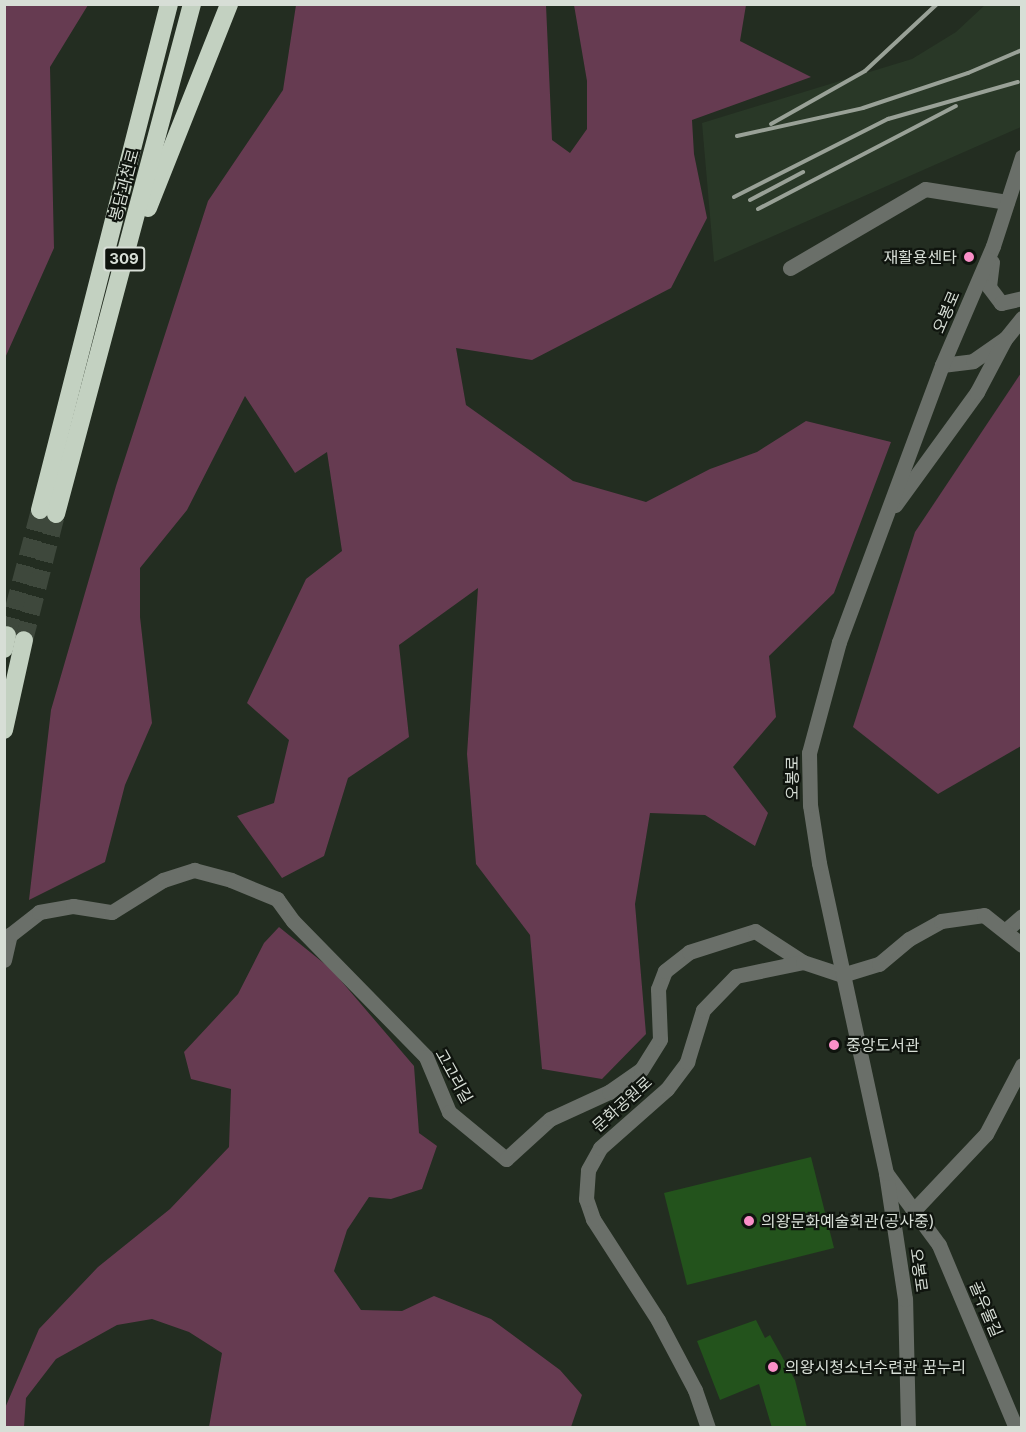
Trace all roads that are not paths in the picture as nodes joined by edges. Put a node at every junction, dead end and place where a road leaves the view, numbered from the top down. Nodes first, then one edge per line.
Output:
1 (169, 4) edge
2 (192, 4) edge
3 (230, 4) edge
4 (1022, 157) edge
5 (1007, 202) junction
6 (993, 246) junction
7 (790, 268) dead end
8 (116, 287) junction
9 (1022, 298) edge
10 (1022, 318) edge
11 (1005, 339) junction
12 (942, 364) junction
13 (883, 522) junction
14 (12, 641) tunnel mouth
15 (4, 730) edge
16 (1022, 916) edge
17 (1006, 930) junction
18 (1022, 945) edge
19 (4, 960) edge
20 (803, 962) junction
21 (842, 975) junction
22 (1022, 1065) edge
23 (886, 1173) junction
24 (915, 1209) junction
25 (708, 1428) edge
26 (909, 1428) edge
27 (1016, 1428) edge

1 - 8 highway, 봉담과천로 / 309
2 - 8 highway, 봉담과천로 / 309
3 - 8 highway
4 - 5 street, 오봉로
5 - 6 street, 오봉로
5 - 7 street
6 - 9 street
6 - 12 street, 오봉로
10 - 11 street
11 - 12 street
11 - 13 street
12 - 13 street, 오봉로
13 - 21 street, 오봉로
14 - 15 highway
16 - 17 street
17 - 18 street
17 - 21 street
19 - 20 street, 고고리길
20 - 21 street, 문화공원로
20 - 25 street, 문화공원로
21 - 23 street, 오봉로
22 - 24 street
23 - 24 street, 골우물길
23 - 26 street, 오봉로
24 - 27 street, 골우물길

